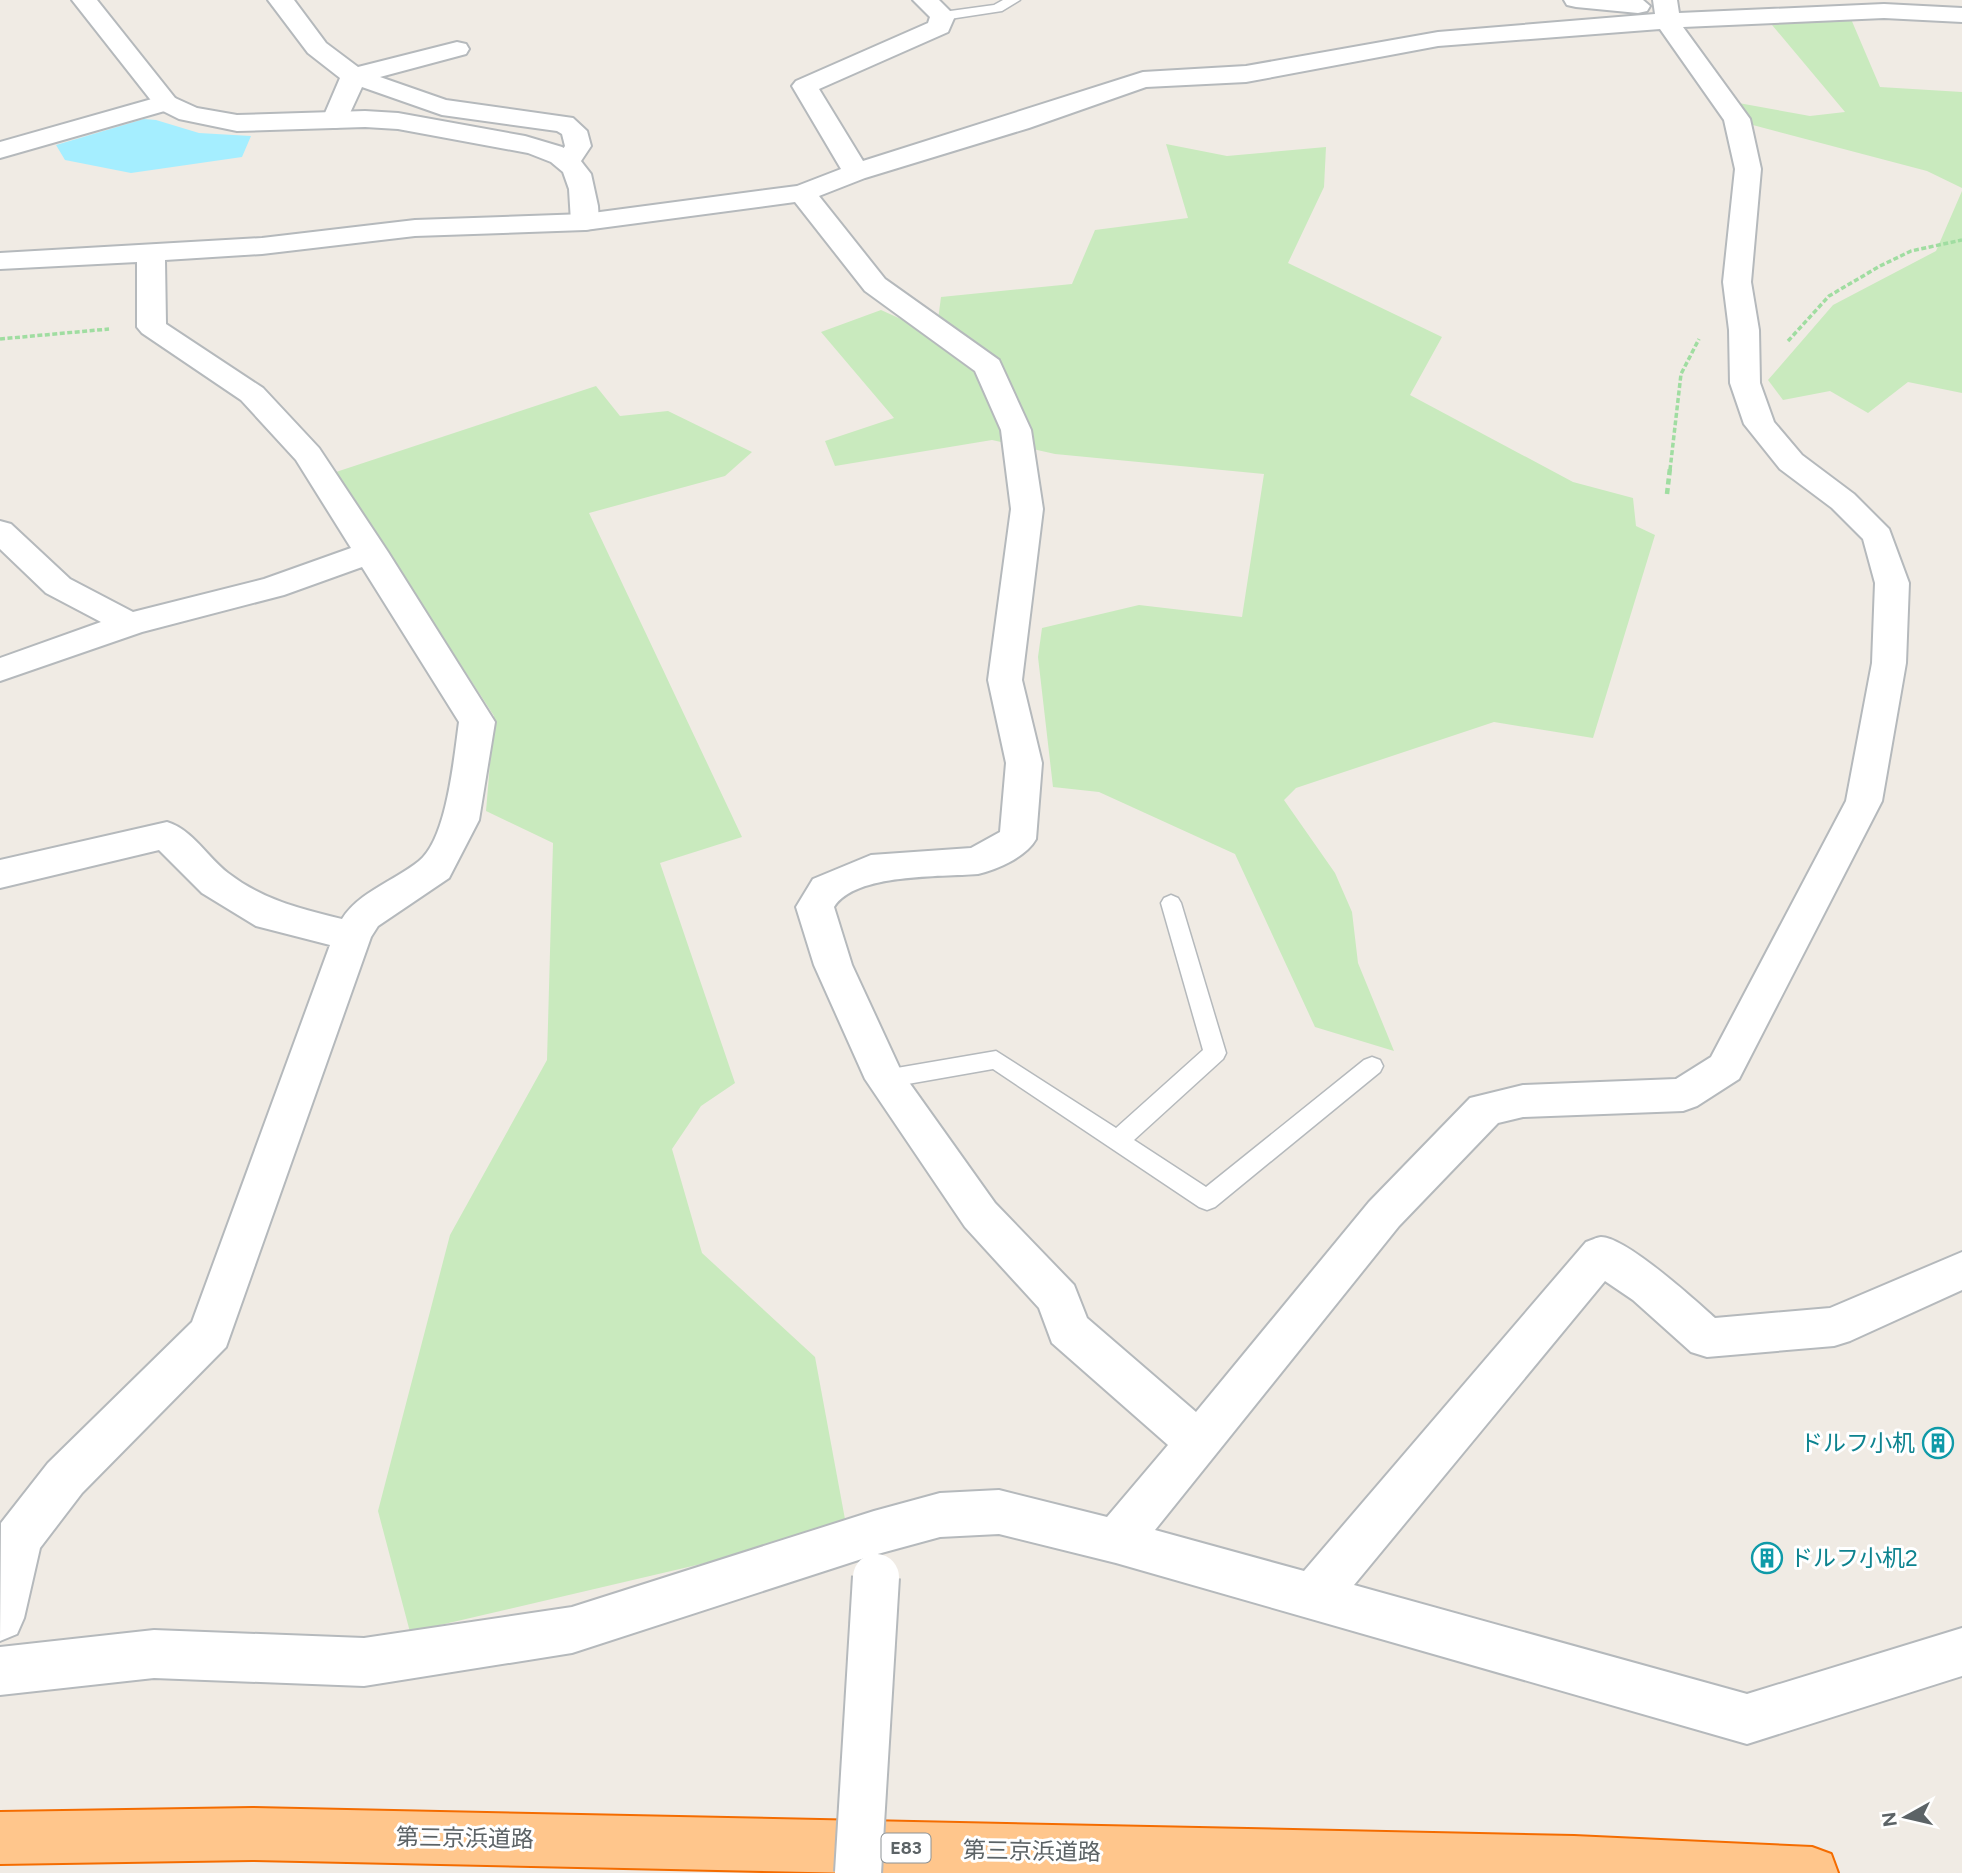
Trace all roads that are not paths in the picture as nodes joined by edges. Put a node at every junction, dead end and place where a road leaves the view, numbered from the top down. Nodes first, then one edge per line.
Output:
1 (84, 0) edge
2 (280, 0) edge
3 (1013, 0) edge
4 (1576, 0) edge
5 (934, 8) edge
6 (1666, 10) edge
7 (1962, 15) edge
8 (457, 49) dead end
9 (354, 76) junction
10 (166, 103) junction
11 (335, 120) junction
12 (0, 150) edge
13 (568, 161) junction
14 (856, 172) junction
15 (802, 193) junction
16 (585, 222) junction
17 (151, 252) junction
18 (0, 261) edge
19 (0, 531) edge
20 (372, 552) junction
21 (130, 624) junction
22 (0, 670) edge
23 (0, 874) edge
24 (1171, 903) dead end
25 (352, 936) junction
26 (1372, 1066) dead end
27 (884, 1079) junction
28 (1117, 1140) junction
29 (1962, 1270) edge
30 (1199, 1443) junction
31 (1116, 1541) junction
32 (875, 1555) junction
33 (1314, 1596) junction
34 (0, 1618) edge
35 (1962, 1652) edge
36 (0, 1671) edge
37 (0, 1838) edge
38 (858, 1873) edge
39 (1812, 1873) edge

1 - 10 street
2 - 9 street
3 - 5 lane
4 - 6 street
5 - 14 street
6 - 7 street
6 - 14 street
6 - 30 street
8 - 9 street
9 - 11 street
9 - 13 street
10 - 11 street
10 - 12 street
11 - 13 street
13 - 16 street
14 - 15 street
15 - 16 street
15 - 27 street
16 - 17 street
17 - 18 street
17 - 20 street
19 - 21 street
20 - 21 street
20 - 25 street
21 - 22 street
23 - 25 street
24 - 28 lane
25 - 34 street
26 - 28 lane
27 - 28 lane
27 - 30 street
29 - 33 street
30 - 31 street
31 - 32 street
31 - 33 street
32 - 36 street
32 - 38 street, bridge
33 - 35 street
37 - 39 highway, 第三京浜道路 / E83

